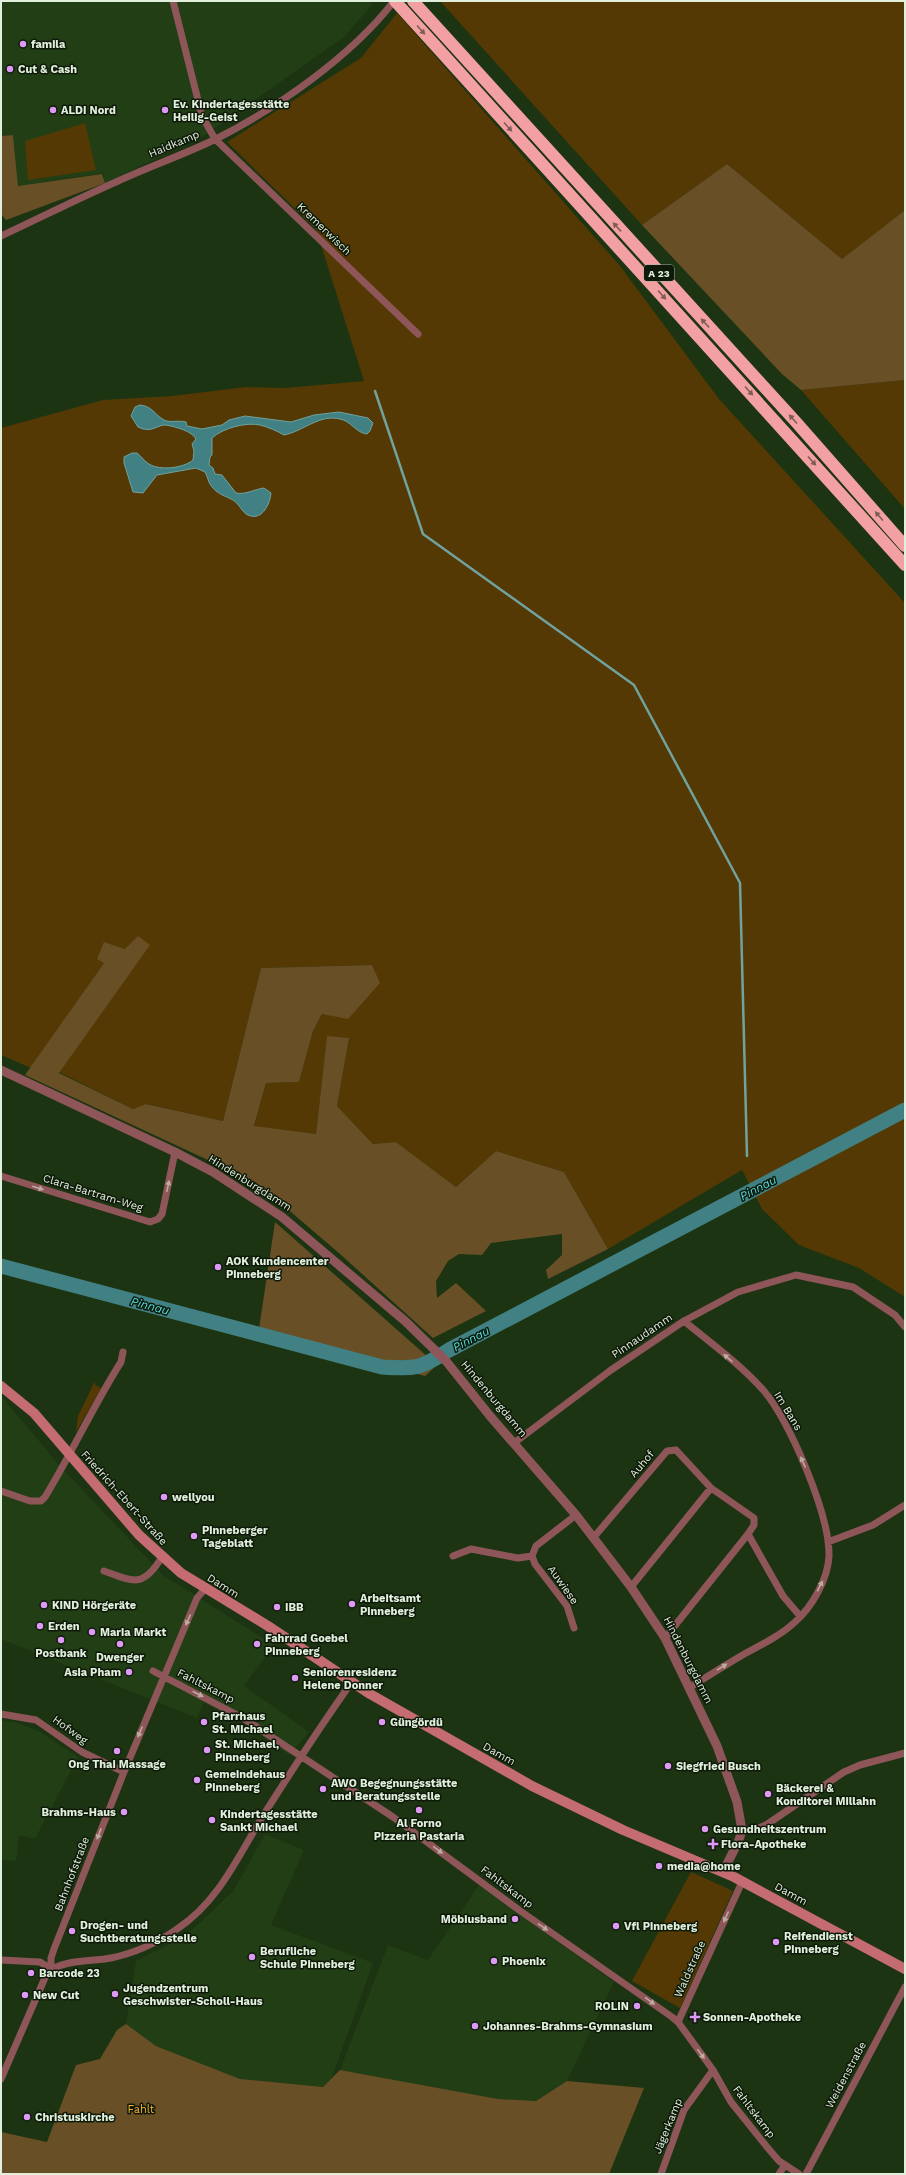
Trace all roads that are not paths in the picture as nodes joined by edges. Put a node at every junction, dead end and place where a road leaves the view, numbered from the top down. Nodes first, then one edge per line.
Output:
1 (174, 1) edge
2 (394, 1) edge
3 (412, 1) edge
4 (215, 139) junction
5 (1, 236) edge
6 (418, 334) dead end
7 (905, 546) edge
8 (905, 565) edge
9 (1, 1070) edge
10 (175, 1152) junction
11 (1, 1176) edge
12 (684, 1321) junction
13 (905, 1327) edge
14 (123, 1352) dead end
15 (1, 1386) edge
16 (514, 1443) junction
17 (69, 1454) junction
18 (711, 1488) junction
19 (1, 1491) edge
20 (905, 1505) edge
21 (576, 1514) junction
22 (748, 1534) junction
23 (594, 1537) junction
24 (828, 1542) junction
25 (453, 1556) dead end
26 (532, 1556) junction
27 (162, 1558) junction
28 (104, 1571) dead end
29 (631, 1587) junction
30 (205, 1589) junction
31 (800, 1616) junction
32 (574, 1628) dead end
33 (665, 1638) junction
34 (153, 1671) dead end
35 (163, 1676) junction
36 (351, 1683) junction
37 (689, 1688) junction
38 (1, 1714) edge
39 (905, 1753) edge
40 (302, 1758) junction
41 (124, 1772) junction
42 (742, 1830) junction
43 (723, 1872) junction
44 (742, 1882) junction
45 (1, 1960) edge
46 (51, 1969) junction
47 (905, 1970) edge
48 (905, 1987) edge
49 (678, 2022) junction
50 (713, 2070) junction
51 (1, 2079) edge
52 (785, 2165) junction
53 (661, 2174) edge
54 (779, 2174) edge
55 (799, 2174) edge
56 (806, 2174) edge

1 - 4 street, Kremerwisch
2 - 4 street, Haidkamp
2 -> 8 highway, A 23
7 -> 3 highway, A 23
4 - 5 street, Haidkamp
4 - 6 street, Kremerwisch
9 - 10 street, Hindenburgdamm
11 -> 10 street, Clara-Bartram-Weg
10 - 16 street, Hindenburgdamm
12 - 13 street, Pinnaudamm
12 - 16 street, Pinnaudamm
24 -> 12 street, Im Bans
14 - 17 street, Friedrich-Ebert-Straße
15 - 17 main road, Friedrich-Ebert-Straße
16 - 21 street, Hindenburgdamm
17 - 19 street
17 - 27 main road, Friedrich-Ebert-Straße
18 - 22 street, Auhof
18 - 23 street, Auhof
18 - 29 street
20 - 24 street
21 - 23 street, Hindenburgdamm
21 - 26 street
22 - 31 street
22 - 33 street, Auhof
23 - 29 street, Hindenburgdamm
31 -> 24 street, Im Bans
25 - 26 street
26 - 32 street, Auwiese
27 - 28 street
27 - 30 main road, Damm
29 - 33 street, Hindenburgdamm
30 -> 35 street, Bahnhofstraße
30 - 36 main road, Damm
37 -> 31 street, Im Bans
33 - 37 street, Hindenburgdamm
34 - 35 street, Fahltskamp
35 -> 40 street, Fahltskamp
35 -> 41 street, Bahnhofstraße
36 - 40 street
36 - 43 main road, Damm
37 - 42 street, Hindenburgdamm
38 - 41 street, Hofweg
39 - 42 street
40 - 46 street
40 -> 49 street, Fahltskamp
41 -> 46 street, Bahnhofstraße
42 - 43 street
43 - 44 main road, Damm
44 - 47 main road, Damm
44 -> 49 street, Waldstraße
45 - 46 street
46 - 51 street, Bahnhofstraße
48 - 56 street, Weidenstraße
49 -> 50 street, Fahltskamp
50 - 52 street, Fahltskamp
50 - 53 street, Jägerkamp
52 - 54 street
52 - 55 street, Fahltskamp

